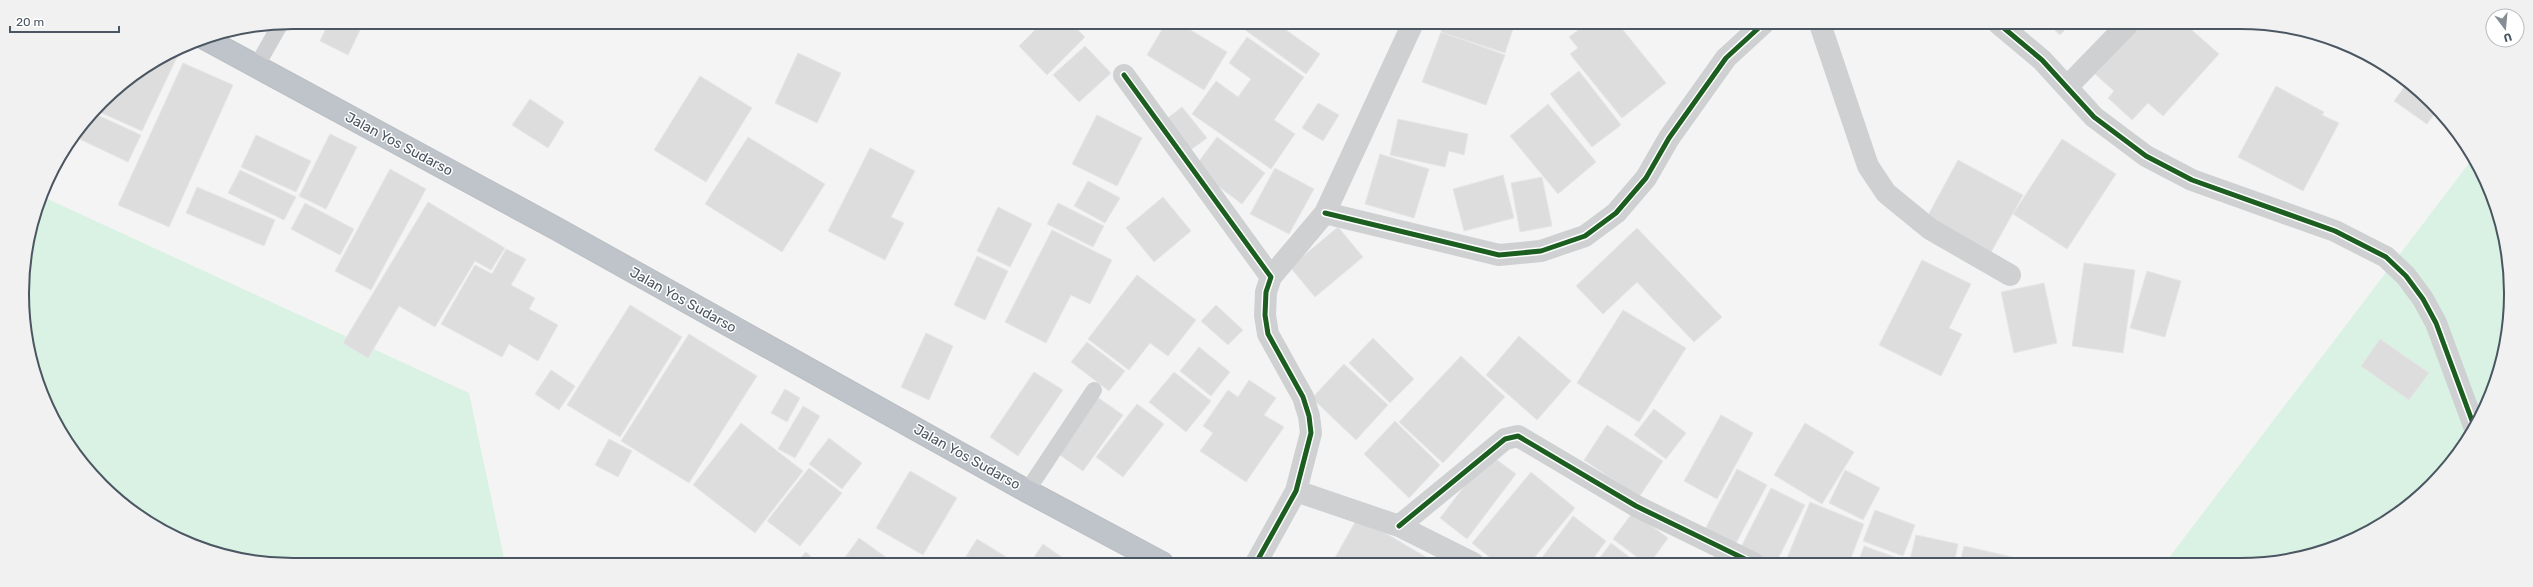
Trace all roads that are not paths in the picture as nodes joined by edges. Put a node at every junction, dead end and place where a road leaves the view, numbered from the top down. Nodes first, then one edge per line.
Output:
1 (1410, 29) edge
2 (1758, 29) edge
3 (1822, 29) edge
4 (2005, 29) edge
5 (2123, 29) edge
6 (277, 30) edge
7 (211, 42) edge
8 (256, 67) junction
9 (1124, 75) dead end
10 (2067, 87) junction
11 (1325, 213) junction
12 (2010, 275) dead end
13 (1271, 277) junction
14 (1094, 390) dead end
15 (2472, 420) edge
16 (1027, 491) junction
17 (1296, 491) junction
18 (1399, 526) junction
19 (1153, 558) edge
20 (1259, 558) edge
21 (1463, 558) edge
22 (1743, 558) edge

1 - 11 street
2 - 11 street
3 - 12 street
4 - 10 street
5 - 10 street
6 - 8 lane
7 - 8 highway, Jalan Yos Sudarso
8 - 16 highway, Jalan Yos Sudarso
9 - 13 street
10 - 15 street
11 - 13 street
13 - 17 street
14 - 16 lane
16 - 19 highway, Jalan Yos Sudarso
17 - 18 street
17 - 20 street
18 - 21 street
18 - 22 street

